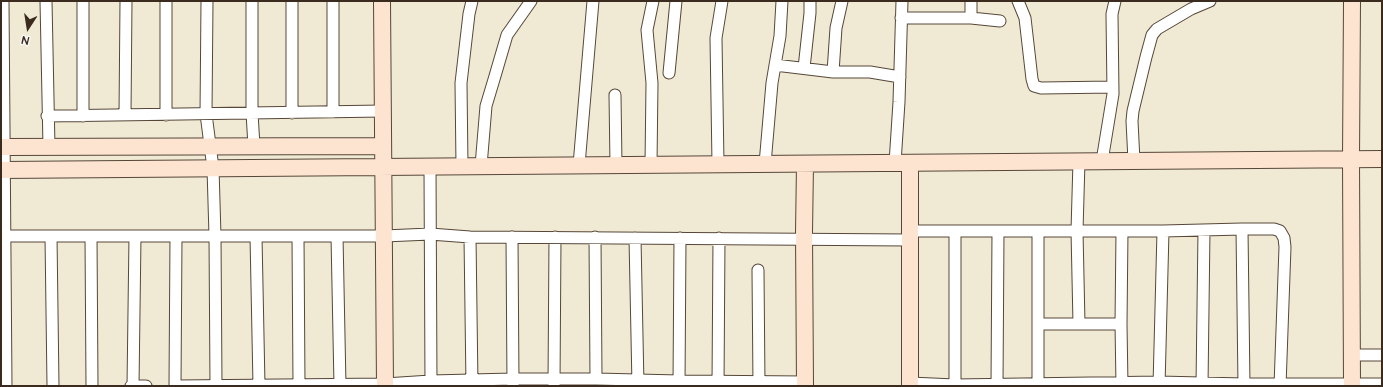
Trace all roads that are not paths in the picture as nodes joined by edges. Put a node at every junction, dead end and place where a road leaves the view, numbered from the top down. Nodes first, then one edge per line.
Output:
1 (4, 1) edge
2 (46, 1) edge
3 (83, 1) edge
4 (126, 1) edge
5 (166, 1) edge
6 (207, 1) edge
7 (252, 1) edge
8 (292, 1) edge
9 (333, 1) edge
10 (382, 1) edge
11 (472, 1) edge
12 (531, 1) edge
13 (593, 1) edge
14 (653, 1) edge
15 (676, 1) edge
16 (722, 1) edge
17 (782, 1) edge
18 (810, 1) edge
19 (842, 1) edge
20 (902, 1) edge
21 (970, 1) edge
22 (1018, 1) edge
23 (1115, 1) edge
24 (1210, 1) edge
25 (1352, 1) edge
26 (901, 18) junction
27 (971, 18) junction
28 (1000, 21) dead end
29 (775, 65) junction
30 (804, 68) junction
31 (833, 72) junction
32 (669, 73) dead end
33 (900, 77) junction
34 (1113, 87) junction
35 (614, 95) dead end
36 (383, 111) junction
37 (333, 112) junction
38 (252, 113) junction
39 (292, 113) junction
40 (206, 114) junction
41 (166, 115) junction
42 (47, 116) junction
43 (83, 116) junction
44 (125, 116) junction
45 (210, 146) junction
46 (254, 146) junction
47 (383, 146) junction
48 (3, 147) edge
49 (48, 147) junction
50 (1351, 159) junction
51 (1382, 159) edge
52 (1079, 161) junction
53 (1102, 161) junction
54 (1134, 161) junction
55 (903, 163) junction
56 (718, 164) junction
57 (765, 164) junction
58 (806, 164) junction
59 (579, 165) junction
60 (616, 165) junction
61 (651, 165) junction
62 (462, 166) junction
63 (481, 166) junction
64 (383, 167) junction
65 (430, 167) junction
66 (213, 168) junction
67 (3, 170) edge
68 (1242, 228) junction
69 (1204, 230) junction
70 (955, 231) junction
71 (998, 231) junction
72 (1038, 231) junction
73 (1077, 231) junction
74 (1122, 231) junction
75 (1163, 231) junction
76 (430, 234) junction
77 (909, 235) junction
78 (6, 236) junction
79 (51, 236) junction
80 (91, 236) junction
81 (135, 236) junction
82 (176, 236) junction
83 (215, 236) junction
84 (256, 236) junction
85 (298, 236) junction
86 (337, 236) junction
87 (384, 236) junction
88 (470, 237) junction
89 (512, 237) junction
90 (555, 237) junction
91 (595, 237) junction
92 (635, 238) junction
93 (680, 238) junction
94 (719, 238) junction
95 (804, 239) junction
96 (758, 270) dead end
97 (1038, 324) junction
98 (1079, 324) junction
99 (1121, 324) junction
100 (1352, 355) junction
101 (1382, 355) edge
102 (596, 379) junction
103 (513, 382) edge
104 (554, 382) edge
105 (472, 383) edge
106 (638, 383) edge
107 (431, 384) edge
108 (679, 384) edge
109 (718, 384) edge
110 (759, 384) edge
111 (805, 384) edge
112 (1078, 384) edge
113 (1159, 384) edge
114 (1202, 384) edge
115 (1382, 384) edge
116 (340, 385) edge
117 (385, 385) edge
118 (910, 385) edge
119 (955, 385) edge
120 (998, 385) edge
121 (1038, 385) edge
122 (1122, 385) edge
123 (1244, 385) edge
124 (1280, 385) edge
125 (1352, 385) edge
126 (6, 386) edge
127 (53, 386) edge
128 (92, 386) edge
129 (132, 386) edge
130 (146, 386) edge
131 (176, 386) edge
132 (216, 386) edge
133 (259, 386) edge
134 (299, 386) edge

1 - 48 street
2 - 42 street
3 - 43 street
4 - 44 street
5 - 41 street
6 - 40 street
7 - 38 street
8 - 39 street
9 - 37 street
10 - 36 street
11 - 62 street
12 - 63 street
13 - 59 street
14 - 61 street
15 - 32 street
16 - 56 street
17 - 29 street
18 - 30 street
19 - 31 street
20 - 26 street
21 - 27 street
22 - 34 street
23 - 34 street
24 - 54 street
25 - 50 street
26 - 27 street
26 - 33 street
27 - 28 street
29 - 30 street
29 - 57 street
30 - 31 street
31 - 33 street
33 - 55 street
34 - 53 street
35 - 60 street
36 - 37 street
36 - 47 street
37 - 39 street
38 - 39 street
38 - 40 street
38 - 46 street
40 - 41 street
40 - 45 street
41 - 44 street
42 - 43 street
42 - 49 street
43 - 44 street
45 - 46 street
45 - 49 street
45 - 66 street
46 - 47 street
47 - 64 street
48 - 49 street
48 - 67 street
50 - 51 street
50 - 54 street
50 - 100 street
52 - 53 street
52 - 55 street
52 - 73 street
53 - 54 street
55 - 58 street
55 - 77 street
56 - 57 street
56 - 61 street
57 - 58 street
58 - 95 street
59 - 60 street
59 - 63 street
60 - 61 street
62 - 63 street
62 - 65 street
64 - 65 street
64 - 66 street
64 - 87 street
65 - 76 street
66 - 67 street
66 - 83 street
67 - 78 street
68 - 69 street
68 - 123 street
68 - 124 street
69 - 75 street
69 - 114 street
70 - 71 street
70 - 77 street
70 - 119 street
71 - 72 street
71 - 120 street
72 - 73 street
72 - 97 street
73 - 74 street
73 - 98 street
74 - 75 street
74 - 99 street
75 - 113 street
76 - 87 street
76 - 88 street
76 - 107 street
77 - 95 street
77 - 118 street
78 - 79 street
78 - 126 street
79 - 80 street
79 - 127 street
80 - 81 street
80 - 128 street
81 - 82 street
81 - 129 street
82 - 83 street
82 - 131 street
83 - 84 street
83 - 132 street
84 - 85 street
84 - 133 street
85 - 86 street
85 - 134 street
86 - 87 street
86 - 116 street
87 - 117 street
88 - 89 street
88 - 105 street
89 - 90 street
89 - 103 street
90 - 91 street
90 - 104 street
91 - 92 street
91 - 102 street
92 - 93 street
92 - 106 street
93 - 94 street
93 - 108 street
94 - 95 street
94 - 109 street
95 - 111 street
96 - 110 street
97 - 98 street
97 - 121 street
98 - 99 street
99 - 122 street
100 - 101 street
100 - 125 street
102 - 104 street
102 - 106 street
103 - 104 street
103 - 105 street
105 - 107 street
106 - 108 street
107 - 117 street
108 - 109 street
109 - 110 street
110 - 111 street
112 - 121 street
112 - 122 street
113 - 114 street
113 - 122 street
114 - 123 street
115 - 125 street
116 - 117 street
116 - 134 street
118 - 119 street
119 - 120 street
120 - 121 street
123 - 124 street
124 - 125 street
129 - 130 street
131 - 132 street
132 - 133 street
133 - 134 street

